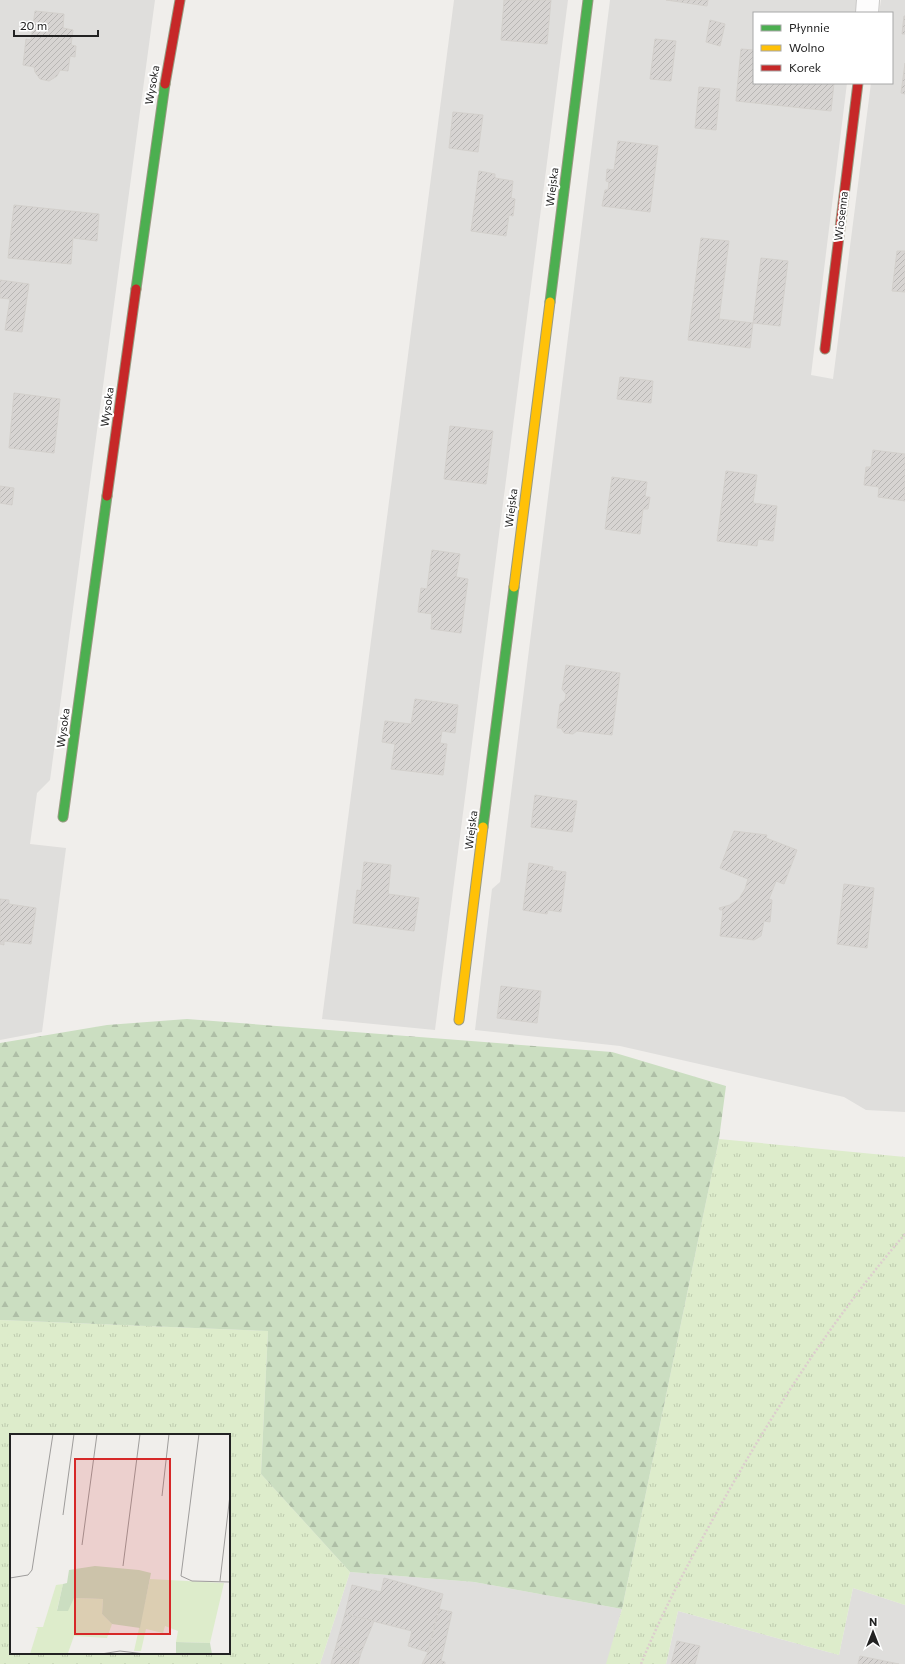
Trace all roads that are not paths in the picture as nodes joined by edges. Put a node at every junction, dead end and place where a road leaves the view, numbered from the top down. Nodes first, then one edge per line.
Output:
1 (180, 0) edge
2 (588, 0) edge
3 (868, 0) edge
4 (867, 12) edge
5 (858, 84) edge
6 (825, 349) dead end
7 (63, 817) dead end
8 (459, 1020) dead end

1 - 7 street, Wysoka
2 - 8 street, Wiejska
3 - 4 street
5 - 6 street, Wiosenna

